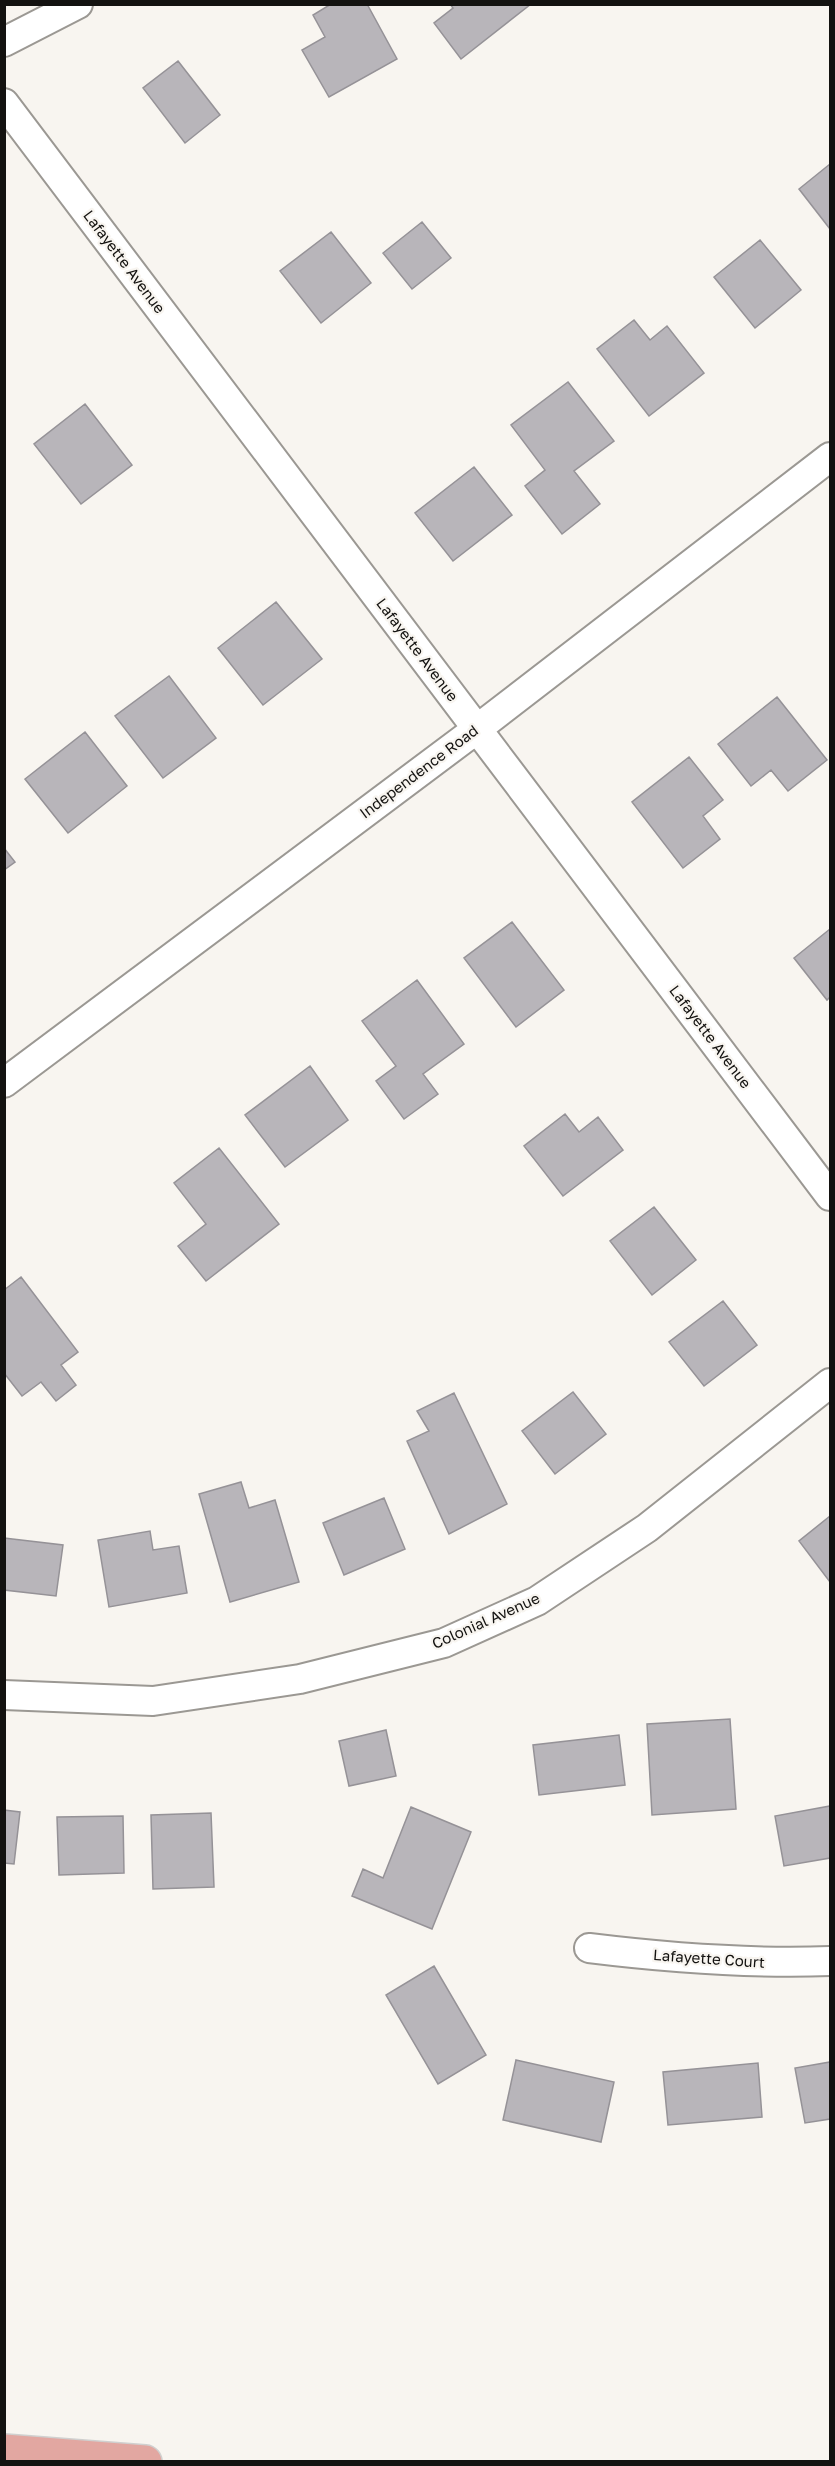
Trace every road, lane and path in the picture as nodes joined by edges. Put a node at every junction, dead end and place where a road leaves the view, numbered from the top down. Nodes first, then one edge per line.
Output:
1 (78, 4) edge
2 (4, 42) edge
3 (4, 103) edge
4 (831, 457) edge
5 (477, 729) junction
6 (4, 1083) edge
7 (831, 1196) edge
8 (831, 1383) edge
9 (4, 1695) edge
10 (589, 1948) dead end
11 (831, 1961) edge
12 (4, 2451) edge
13 (145, 2462) edge

1 - 2 street
3 - 5 street, Lafayette Avenue
4 - 5 street, Independence Road
5 - 6 street, Independence Road
5 - 7 street, Lafayette Avenue
8 - 9 street, Colonial Avenue
10 - 11 street, Lafayette Court
12 - 13 main road

